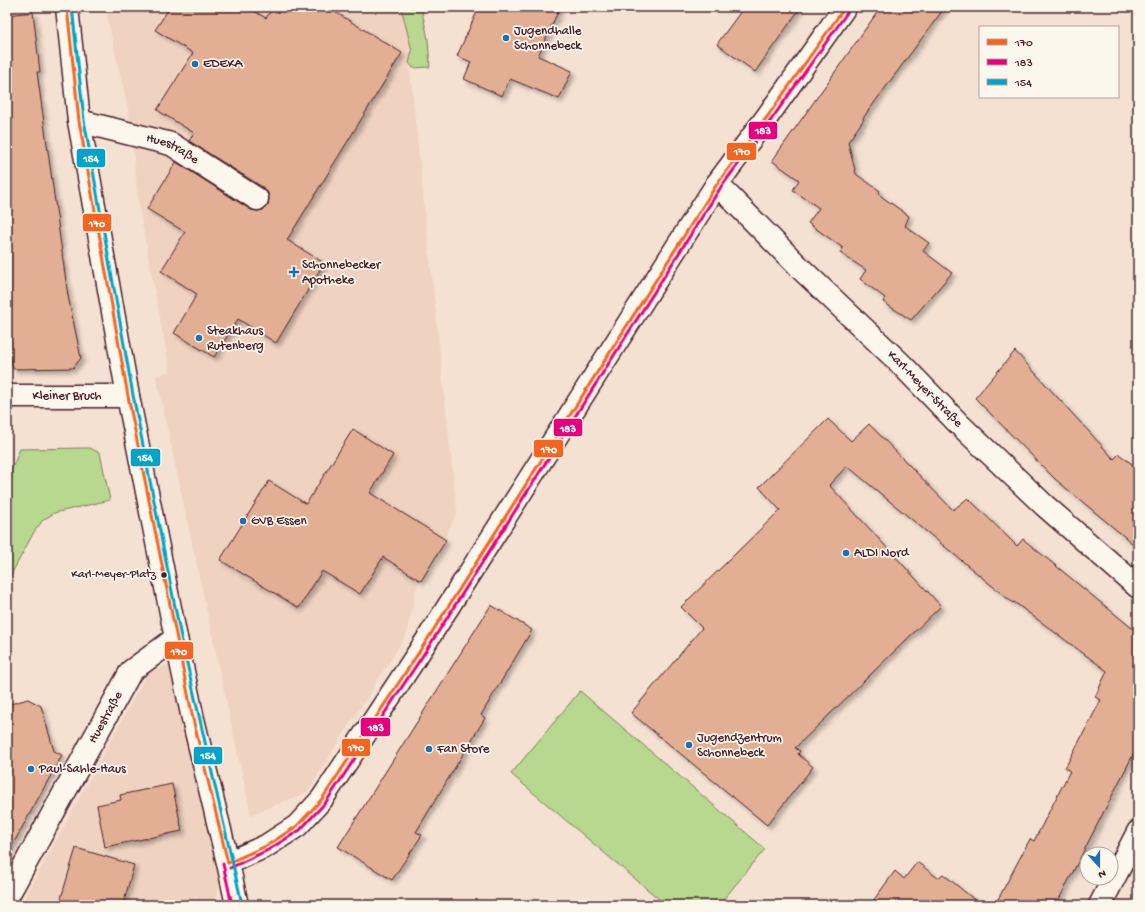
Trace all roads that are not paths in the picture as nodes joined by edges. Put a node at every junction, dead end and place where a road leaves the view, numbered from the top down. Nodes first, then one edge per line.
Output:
1 (68, 7) edge
2 (845, 7) edge
3 (79, 121) junction
4 (717, 184) junction
5 (257, 199) dead end
6 (7, 396) edge
7 (128, 396) junction
8 (1138, 587) edge
9 (176, 638) junction
10 (1138, 832) edge
11 (228, 863) junction
12 (7, 897) edge
13 (237, 905) edge
14 (1100, 905) edge

1 - 3 street
2 - 4 street
3 - 5 street, Huestraße
3 - 7 street
4 - 8 street, Karl-Meyer-Straße
4 - 11 street
6 - 7 street, Kleiner Bruch
7 - 9 street
9 - 11 street
9 - 12 street, Huestraße
10 - 14 street
11 - 13 street

